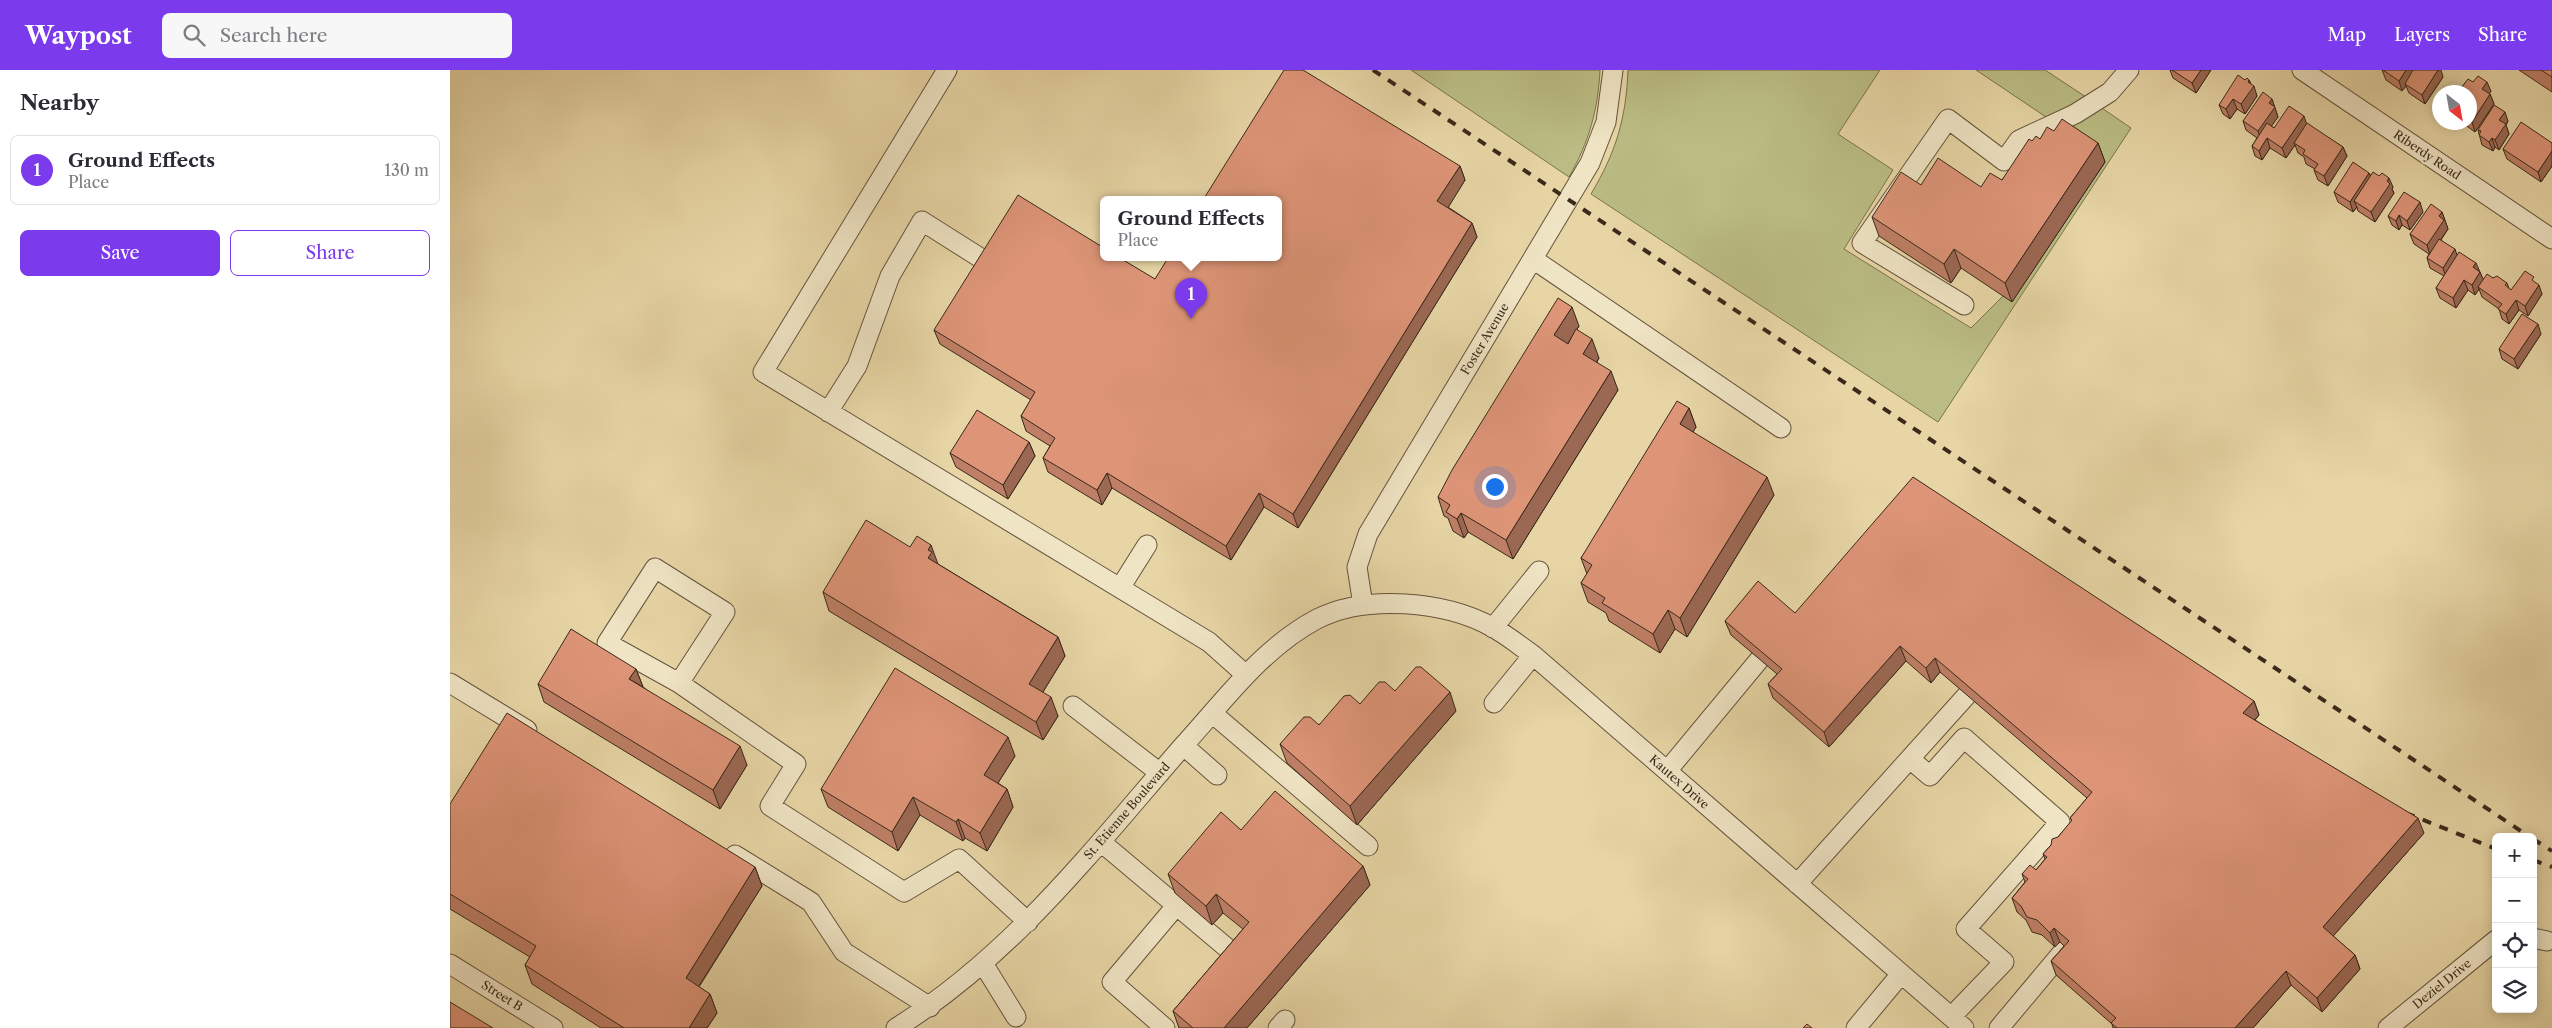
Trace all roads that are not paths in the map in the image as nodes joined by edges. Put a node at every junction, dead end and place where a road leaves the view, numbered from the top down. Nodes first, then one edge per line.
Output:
1 (947, 70) edge
2 (1613, 70) edge
3 (2302, 70) edge
4 (2126, 74) edge
5 (2552, 239) edge
6 (1533, 259) junction
7 (990, 264) edge
8 (1964, 305) dead end
9 (828, 412) junction
10 (1781, 428) dead end
11 (1147, 545) dead end
12 (1540, 571) dead end
13 (1120, 588) junction
14 (1363, 605) junction
15 (1493, 628) junction
16 (1533, 655) junction
17 (1759, 660) edge
18 (1246, 675) junction
19 (450, 683) edge
20 (679, 683) junction
21 (1967, 695) edge
22 (1494, 703) dead end
23 (1073, 706) dead end
24 (1212, 713) junction
25 (542, 739) edge
26 (1184, 746) junction
27 (1910, 759) junction
28 (1667, 771) junction
29 (1160, 773) junction
30 (1217, 775) dead end
31 (1101, 842) junction
32 (719, 846) edge
33 (1368, 846) dead end
34 (1798, 884) junction
35 (1176, 906) junction
36 (1028, 922) junction
37 (2492, 943) edge
38 (2066, 948) edge
39 (1233, 953) edge
40 (450, 964) edge
41 (984, 965) junction
42 (1901, 974) junction
43 (930, 1007) junction
44 (1016, 1017) dead end
45 (1957, 1022) edge
46 (553, 1028) edge
47 (896, 1028) edge
48 (1165, 1028) edge
49 (1856, 1028) edge
50 (1998, 1028) edge
51 (2388, 1028) edge

1 - 9 street
2 - 6 street, Foster Avenue
3 - 5 street, Riberdy Road
4 - 8 street
6 - 10 street
6 - 14 street, Foster Avenue
7 - 9 street
9 - 13 street
11 - 13 street
12 - 15 street
13 - 18 street
14 - 15 street, Kautex Drive
14 - 18 street, St. Etienne Boulevard
15 - 16 street, Kautex Drive
16 - 22 street
16 - 28 street, Kautex Drive
17 - 28 street
18 - 24 street, St. Etienne Boulevard
19 - 25 street
20 - 20 street
20 - 36 street
21 - 27 street
23 - 29 street
24 - 26 street, St. Etienne Boulevard
24 - 33 street
26 - 29 street, St. Etienne Boulevard
26 - 30 street
27 - 34 street
27 - 45 street
28 - 34 street, Kautex Drive
29 - 31 street, St. Etienne Boulevard
31 - 35 street
31 - 36 street, St. Etienne Boulevard
32 - 43 street
34 - 42 street, Kautex Drive
35 - 39 street
35 - 48 street
36 - 41 street, St. Etienne Boulevard
37 - 51 street, Deziel Drive
38 - 50 street
40 - 46 street, Street B
41 - 43 street, St. Etienne Boulevard
41 - 44 street
42 - 45 street, Kautex Drive
42 - 49 street
43 - 47 street, St. Etienne Boulevard

